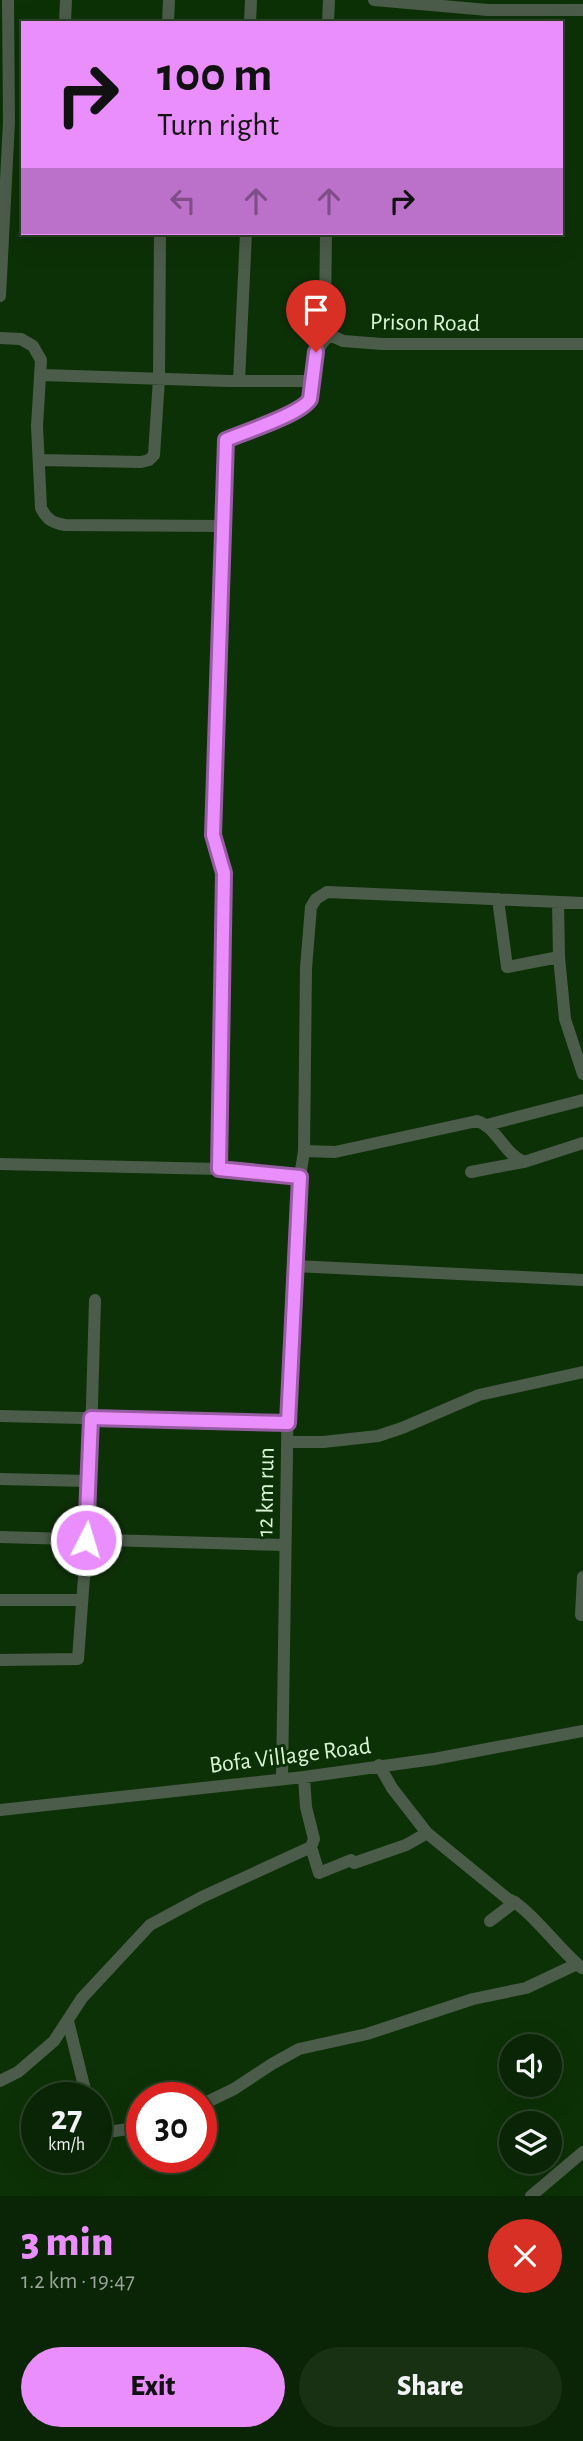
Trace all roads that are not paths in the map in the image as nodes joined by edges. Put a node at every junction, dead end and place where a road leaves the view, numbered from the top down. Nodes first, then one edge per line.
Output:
1 (8, 0) edge
2 (66, 0) edge
3 (169, 0) edge
4 (251, 0) edge
5 (328, 0) edge
6 (374, 0) edge
7 (583, 10) edge
8 (65, 21) edge
9 (168, 21) edge
10 (250, 21) edge
11 (328, 21) edge
12 (160, 235) edge
13 (246, 235) edge
14 (326, 235) edge
15 (0, 296) edge
16 (330, 335) junction
17 (0, 338) edge
18 (583, 344) edge
19 (41, 375) junction
20 (159, 379) junction
21 (239, 382) junction
22 (311, 382) junction
23 (39, 460) junction
24 (223, 526) junction
25 (498, 899) junction
26 (558, 902) junction
27 (583, 903) edge
28 (559, 957) junction
29 (583, 1073) edge
30 (583, 1100) edge
31 (487, 1125) junction
32 (583, 1143) edge
33 (304, 1151) junction
34 (524, 1162) junction
35 (0, 1164) edge
36 (219, 1169) junction
37 (471, 1172) dead end
38 (300, 1177) junction
39 (295, 1266) junction
40 (583, 1280) edge
41 (95, 1300) dead end
42 (583, 1372) edge
43 (0, 1416) edge
44 (91, 1418) junction
45 (288, 1423) junction
46 (287, 1442) junction
47 (0, 1479) edge
48 (89, 1481) junction
49 (0, 1536) edge
50 (86, 1540) junction
51 (285, 1545) junction
52 (583, 1577) edge
53 (0, 1600) edge
54 (82, 1600) junction
55 (581, 1615) dead end
56 (0, 1660) edge
57 (583, 1731) edge
58 (379, 1765) junction
59 (304, 1777) junction
60 (282, 1779) junction
61 (0, 1810) edge
62 (427, 1833) junction
63 (311, 1847) junction
64 (515, 1902) junction
65 (490, 1921) dead end
66 (580, 1966) edge
67 (68, 2021) junction
68 (0, 2081) edge
69 (83, 2082) edge
70 (217, 2097) edge
71 (583, 2152) edge
72 (531, 2196) edge

1 - 15 street
2 - 8 street
3 - 9 street
4 - 10 street
5 - 11 street
6 - 7 street
12 - 20 street
13 - 21 street
14 - 16 street
16 - 18 street, Prison Road
16 - 22 street
17 - 19 street
19 - 20 street
19 - 23 street
20 - 21 street
20 - 23 street
21 - 22 street
22 - 24 street
23 - 24 street
24 - 36 street
25 - 26 street, 12 km run
25 - 28 street
25 - 33 street, 12 km run
26 - 27 street, 12 km run
26 - 28 street
28 - 29 street
30 - 31 street
31 - 33 street
31 - 34 street
32 - 34 street
33 - 38 street, 12 km run
34 - 37 street
35 - 36 street
36 - 38 street
38 - 39 street, 12 km run
39 - 40 street
39 - 45 street, 12 km run
41 - 44 street
42 - 46 street
43 - 44 street
44 - 45 street
44 - 48 street
45 - 46 street, 12 km run
46 - 51 street, 12 km run
47 - 48 street
48 - 50 street
49 - 50 street
50 - 51 street
50 - 54 street
51 - 60 street, 12 km run
52 - 55 street
53 - 54 street
54 - 56 street
57 - 58 street, Bofa Village Road
58 - 59 street, Bofa Village Road
58 - 62 street
59 - 60 street, Bofa Village Road
59 - 63 street
60 - 61 street, Bofa Village Road
62 - 63 street
62 - 64 street
63 - 67 street
64 - 65 street
64 - 66 street
66 - 70 street
67 - 68 street
67 - 69 street
71 - 72 street

